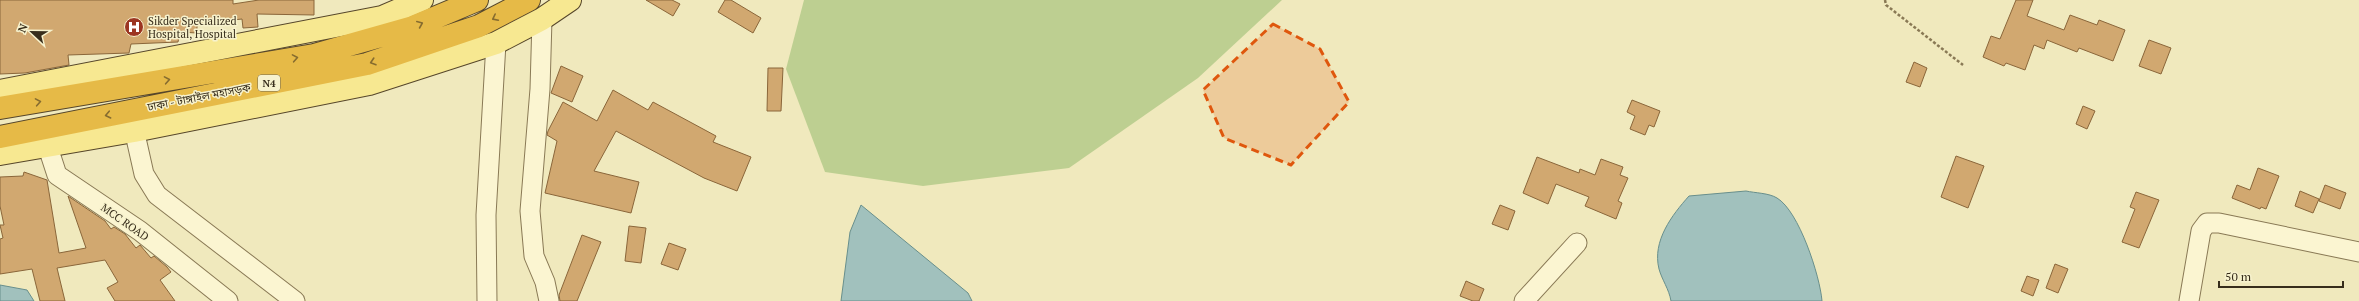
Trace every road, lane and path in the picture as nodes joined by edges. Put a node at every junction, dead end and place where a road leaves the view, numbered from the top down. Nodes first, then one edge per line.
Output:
1 (422, 0) edge
2 (477, 0) edge
3 (529, 0) edge
4 (570, 0) edge
5 (1885, 0) edge
6 (542, 19) junction
7 (496, 43) junction
8 (1963, 65) dead end
9 (0, 91) edge
10 (0, 108) edge
11 (132, 121) junction
12 (0, 137) edge
13 (45, 137) junction
14 (0, 154) edge
15 (1577, 242) dead end
16 (2359, 252) edge
17 (228, 301) edge
18 (294, 301) edge
19 (487, 301) edge
20 (549, 301) edge
21 (1524, 301) edge
22 (2188, 301) edge

1 - 9 main road
10 -> 2 highway, ঢাকা - টাঙ্গাইল মহাসড়ক / N4
3 -> 11 highway, ঢাকা - টাঙ্গাইল মহাসড়ক / N4
4 - 6 main road
5 - 8 path
6 - 7 main road
6 - 20 street
7 - 11 main road
7 - 19 street
11 - 13 highway, ঢাকা - টাঙ্গাইল মহাসড়ক / N4
11 - 18 street
12 - 13 highway, ঢাকা - টাঙ্গাইল মহাসড়ক / N4
13 - 14 main road
13 - 17 street, MCC ROAD
15 - 21 street
16 - 22 street

